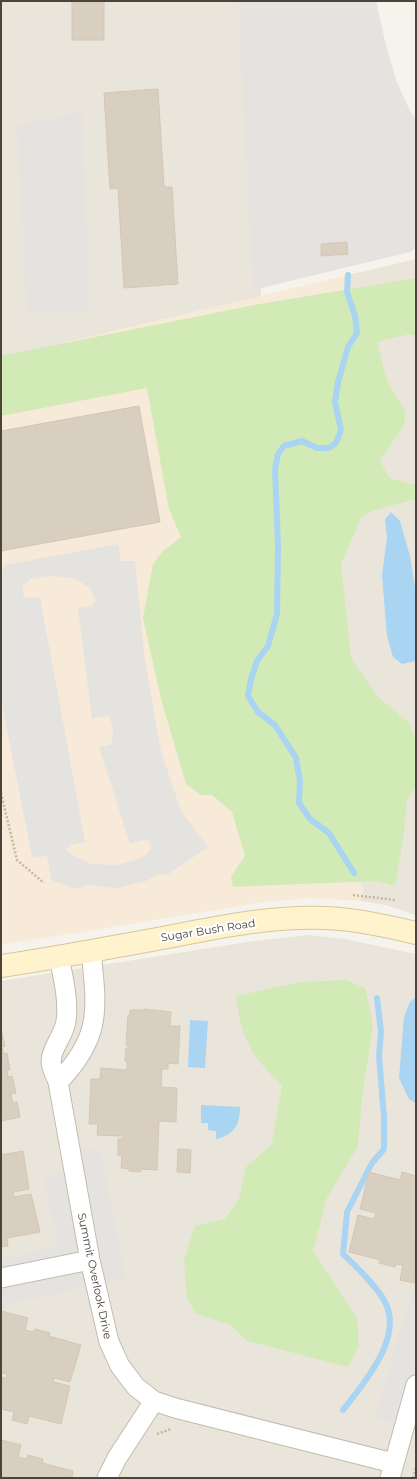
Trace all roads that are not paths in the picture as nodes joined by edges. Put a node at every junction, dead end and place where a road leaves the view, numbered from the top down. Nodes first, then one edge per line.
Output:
1 (416, 933) edge
2 (91, 951) junction
3 (59, 957) junction
4 (1, 966) edge
5 (58, 1082) junction
6 (90, 1260) junction
7 (1, 1278) edge
8 (416, 1385) edge
9 (154, 1401) junction
10 (392, 1470) edge
11 (107, 1478) edge

1 - 2 street, Sugar Bush Road
2 - 3 street, Sugar Bush Road
2 - 5 street
3 - 4 street, Sugar Bush Road
3 - 5 street, Summit Overlook Drive
5 - 6 street, Summit Overlook Drive
6 - 7 street
6 - 9 street, Summit Overlook Drive
8 - 10 street
9 - 10 street, Summit Overlook Drive
9 - 11 street

